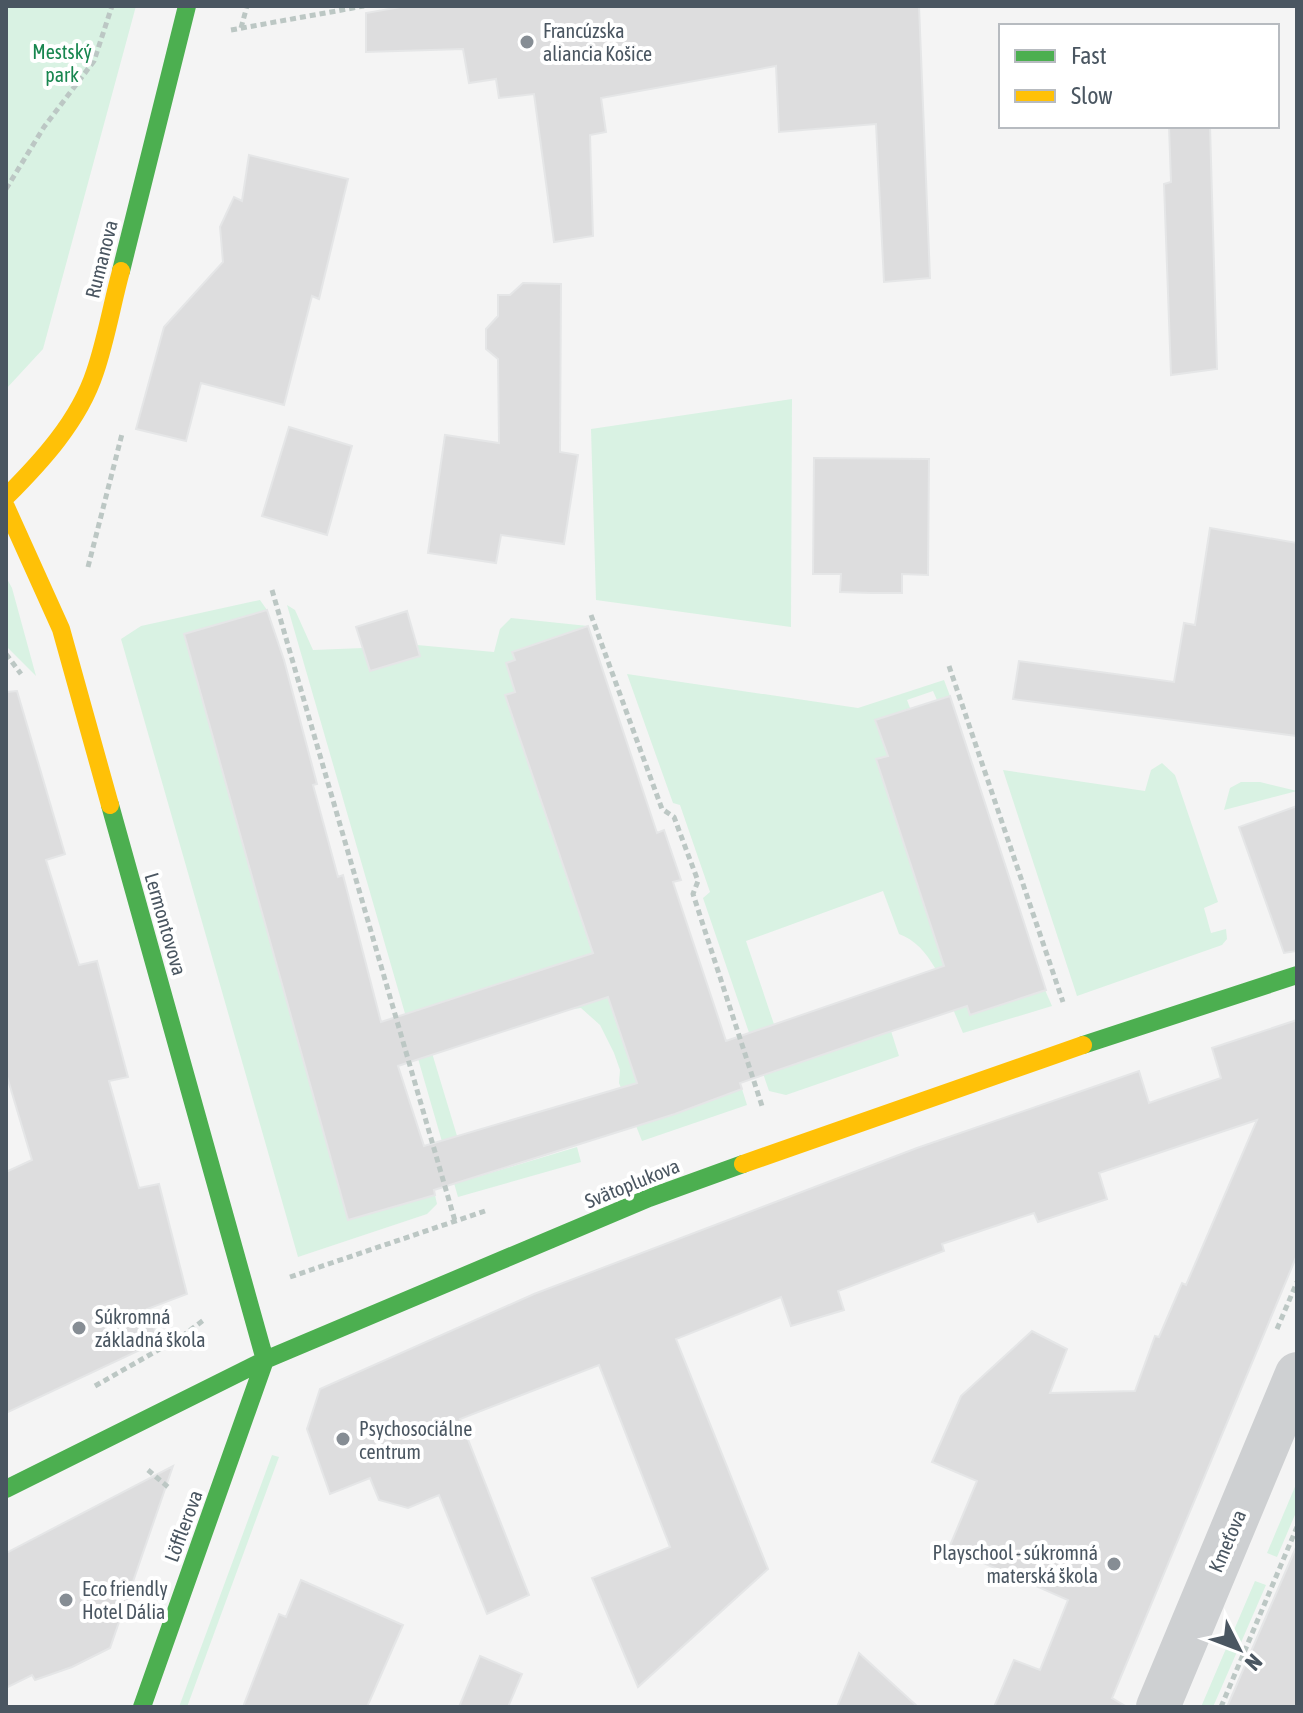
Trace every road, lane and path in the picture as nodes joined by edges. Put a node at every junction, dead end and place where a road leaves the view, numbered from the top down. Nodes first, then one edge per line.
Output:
1 (112, 6) edge
2 (187, 6) edge
3 (247, 6) edge
4 (364, 6) edge
5 (240, 29) junction
6 (224, 32) dead end
7 (6, 189) edge
8 (126, 418) dead end
9 (6, 497) edge
10 (6, 507) edge
11 (87, 573) dead end
12 (272, 590) dead end
13 (591, 615) dead end
14 (949, 666) dead end
15 (1297, 975) edge
16 (1067, 1014) dead end
17 (764, 1115) dead end
18 (455, 1221) dead end
19 (288, 1261) dead end
20 (292, 1276) dead end
21 (265, 1360) junction
22 (1297, 1374) edge
23 (86, 1391) dead end
24 (164, 1410) junction
25 (6, 1489) edge
26 (172, 1490) dead end
27 (1297, 1527) edge
28 (142, 1707) edge
29 (1158, 1707) edge
30 (1221, 1707) edge

1 - 7 path
2 - 9 street, Rumanova
3 - 5 path
4 - 5 path
5 - 6 path
8 - 11 path
10 - 21 street, Lermontovova
12 - 18 path
13 - 17 path
14 - 16 path
15 - 21 street, Svätoplukova
19 - 20 path
21 - 24 street, Svätoplukova
21 - 28 street, Löfflerova
22 - 29 street, Kmeťova
23 - 24 path
24 - 25 street, Svätoplukova
24 - 26 path
27 - 30 path

